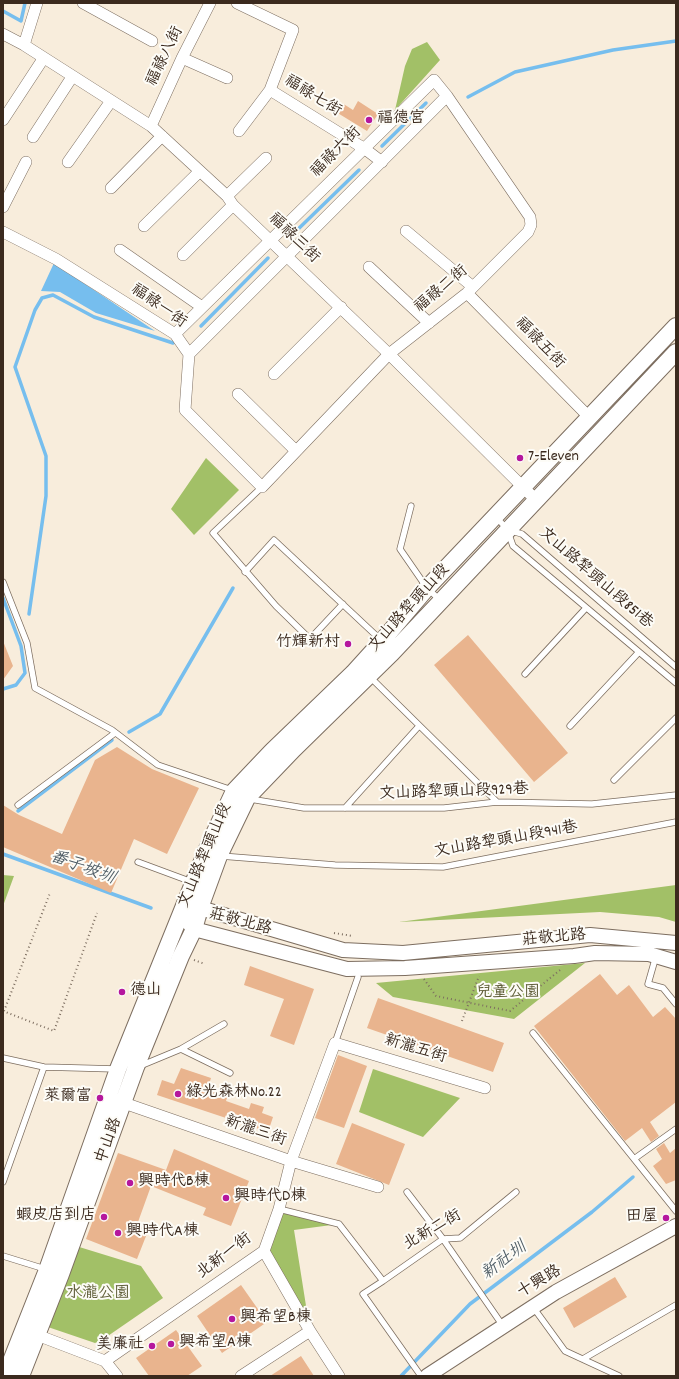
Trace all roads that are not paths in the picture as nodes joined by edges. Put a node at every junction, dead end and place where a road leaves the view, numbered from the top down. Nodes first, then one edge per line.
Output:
1 (37, 3) edge
2 (84, 3) edge
3 (237, 3) edge
4 (207, 4) edge
5 (3, 34) edge
6 (152, 41) dead end
7 (24, 45) junction
8 (182, 58) junction
9 (43, 59) junction
10 (72, 77) junction
11 (226, 78) dead end
12 (270, 90) junction
13 (447, 96) junction
14 (111, 101) junction
15 (3, 120) edge
16 (151, 126) junction
17 (239, 131) dead end
18 (162, 136) junction
19 (33, 137) dead end
20 (365, 148) junction
21 (266, 158) dead end
22 (26, 162) dead end
23 (68, 162) dead end
24 (382, 162) junction
25 (200, 171) junction
26 (111, 188) dead end
27 (230, 200) junction
28 (3, 207) edge
29 (144, 226) dead end
30 (406, 230) dead end
31 (3, 232) edge
32 (271, 240) junction
33 (120, 250) dead end
34 (183, 255) dead end
35 (287, 255) junction
36 (369, 267) dead end
37 (470, 290) junction
38 (341, 307) junction
39 (202, 308) junction
40 (429, 323) junction
41 (676, 326) edge
42 (174, 334) junction
43 (676, 352) edge
44 (190, 354) junction
45 (389, 354) junction
46 (274, 374) dead end
47 (238, 394) dead end
48 (589, 417) junction
49 (296, 451) junction
50 (262, 487) junction
51 (522, 487) junction
52 (536, 500) junction
53 (411, 506) dead end
54 (495, 516) junction
55 (508, 530) junction
56 (245, 572) junction
57 (3, 582) edge
58 (427, 588) junction
59 (441, 601) junction
60 (343, 604) junction
61 (586, 608) junction
62 (387, 647) junction
63 (639, 652) junction
64 (676, 667) edge
65 (364, 672) junction
66 (525, 674) dead end
67 (676, 683) edge
68 (676, 718) edge
69 (420, 726) junction
70 (570, 726) dead end
71 (115, 733) junction
72 (614, 780) dead end
73 (241, 795) junction
74 (676, 795) edge
75 (497, 802) junction
76 (18, 805) dead end
77 (345, 808) junction
78 (676, 822) edge
79 (219, 856) junction
80 (138, 862) dead end
81 (200, 886) junction
82 (200, 908) junction
83 (181, 915) junction
84 (194, 929) junction
85 (676, 943) edge
86 (656, 956) junction
87 (676, 962) edge
88 (358, 977) dead end
89 (676, 1004) edge
90 (224, 1024) dead end
91 (533, 1033) dead end
92 (335, 1043) junction
93 (181, 1049) junction
94 (3, 1058) edge
95 (44, 1067) junction
96 (127, 1068) junction
97 (230, 1073) dead end
98 (485, 1088) dead end
99 (124, 1103) junction
100 (676, 1129) edge
101 (634, 1159) junction
102 (291, 1161) junction
103 (3, 1182) edge
104 (378, 1187) dead end
105 (407, 1192) dead end
106 (516, 1192) dead end
107 (279, 1209) junction
108 (676, 1211) edge
109 (676, 1226) edge
110 (443, 1240) junction
111 (264, 1251) junction
112 (3, 1256) edge
113 (54, 1272) junction
114 (383, 1281) junction
115 (676, 1304) edge
116 (533, 1307) junction
117 (503, 1326) junction
118 (310, 1331) junction
119 (38, 1335) junction
120 (583, 1359) junction
121 (106, 1361) junction
122 (422, 1373) edge
123 (5, 1376) edge
124 (21, 1376) edge
125 (117, 1376) edge
126 (241, 1376) edge
127 (339, 1376) edge
128 (421, 1376) edge
129 (619, 1376) edge

1 - 7 street
2 - 6 street
3 - 12 street, 福祿七街
4 - 8 street, 福祿八街
5 - 7 street, 福祿三街
7 - 9 street, 福祿三街
8 - 11 street
8 - 16 street, 福祿八街
9 - 10 street, 福祿三街
9 - 15 street
10 - 14 street, 福祿三街
10 - 19 street
12 - 17 street
12 - 20 street, 福祿七街
13 - 20 street, 福祿六街
13 - 24 street
13 - 37 street, 福祿二街
14 - 16 street, 福祿三街
14 - 23 street
16 - 18 street, 福祿三街
18 - 25 street, 福祿三街
18 - 26 street
20 - 24 street, 福祿七街
20 - 32 street, 福祿六街
21 - 27 street
22 - 28 street
24 - 35 street
25 - 27 street, 福祿三街
25 - 29 street
27 - 32 street, 福祿三街
27 - 34 street
30 - 37 street, 福祿五街
31 - 42 street, 福祿一街
32 - 35 street, 福祿三街
32 - 39 street, 福祿六街
33 - 39 street
35 - 38 street, 福祿三街
35 - 44 street
36 - 40 street
37 - 40 street, 福祿二街
37 - 48 street, 福祿五街
38 - 45 street, 福祿三街
38 - 46 street
39 - 42 street, 福祿六街
40 - 45 street, 福祿二街
41 - 48 main road, 文山路犂頭山段
42 - 44 street, 福祿一街
43 - 52 main road, 文山路犂頭山段
44 - 50 street, 福祿一街
45 - 49 street, 福祿二街
45 - 51 street, 福祿三街
47 - 49 street
48 - 51 main road, 文山路犂頭山段
49 - 50 street, 福祿二街
50 - 56 lane
51 - 52 street, 福祿三街
51 - 54 main road, 文山路犂頭山段
52 - 55 main road, 文山路犂頭山段
53 - 58 lane
54 - 55 lane, 文山路犂頭山段851巷
54 - 58 main road, 文山路犂頭山段
55 - 59 main road, 文山路犂頭山段
55 - 61 lane
55 - 64 lane, 文山路犂頭山段851巷
56 - 60 lane
56 - 60 lane
57 - 71 lane, 文山路犂頭山段929巷
58 - 59 lane
58 - 62 main road, 文山路犂頭山段
59 - 62 main road, 文山路犂頭山段
60 - 62 lane
61 - 63 lane
61 - 66 lane
62 - 65 main road, 文山路犂頭山段
63 - 67 lane
63 - 70 lane
65 - 69 lane
65 - 73 main road, 文山路犂頭山段
68 - 72 lane
69 - 75 lane
69 - 77 lane
71 - 73 lane, 文山路犂頭山段929巷
71 - 76 lane
73 - 77 lane, 文山路犂頭山段929巷
73 - 79 main road, 文山路犂頭山段
73 - 81 main road, 文山路犂頭山段
74 - 75 lane, 文山路犂頭山段929巷
75 - 77 lane, 文山路犂頭山段929巷
78 - 79 lane, 文山路犂頭山段941巷
79 - 81 main road, 文山路犂頭山段
80 - 81 lane
81 - 82 main road, 文山路犂頭山段
81 - 83 main road, 文山路犂頭山段
82 - 83 street, 莊敬北路
82 - 84 main road, 中山路
82 - 85 street, 莊敬北路
83 - 84 street, 莊敬北路
83 - 96 main road, 中山路
84 - 86 street, 莊敬北路
84 - 96 main road, 中山路
86 - 87 street, 莊敬北路
86 - 89 lane
88 - 92 lane
90 - 93 lane
91 - 101 lane
92 - 98 street, 新瀧五街
92 - 102 street, 北新一街
93 - 96 lane
93 - 97 lane
94 - 95 lane
95 - 96 lane
95 - 103 lane
96 - 99 main road, 中山路
96 - 113 main road, 中山路
99 - 102 street, 新瀧三街
99 - 113 main road, 中山路
100 - 101 lane
101 - 108 lane
102 - 104 street, 新瀧三街
102 - 107 street, 北新一街
105 - 110 lane
106 - 110 lane, 北新二街
107 - 111 street, 北新一街
107 - 114 lane
109 - 116 street, 十興路
110 - 114 lane, 北新二街
110 - 117 lane
111 - 118 street
111 - 121 street, 北新一街
112 - 113 lane
113 - 119 main road, 中山路
113 - 123 main road, 中山路
114 - 122 lane, 北新二街
115 - 120 lane
116 - 117 street, 十興路
116 - 120 lane
117 - 122 street, 十興路
118 - 126 street
118 - 127 street
119 - 121 street
119 - 124 main road, 中山路
120 - 129 lane
121 - 125 street
122 - 128 lane

